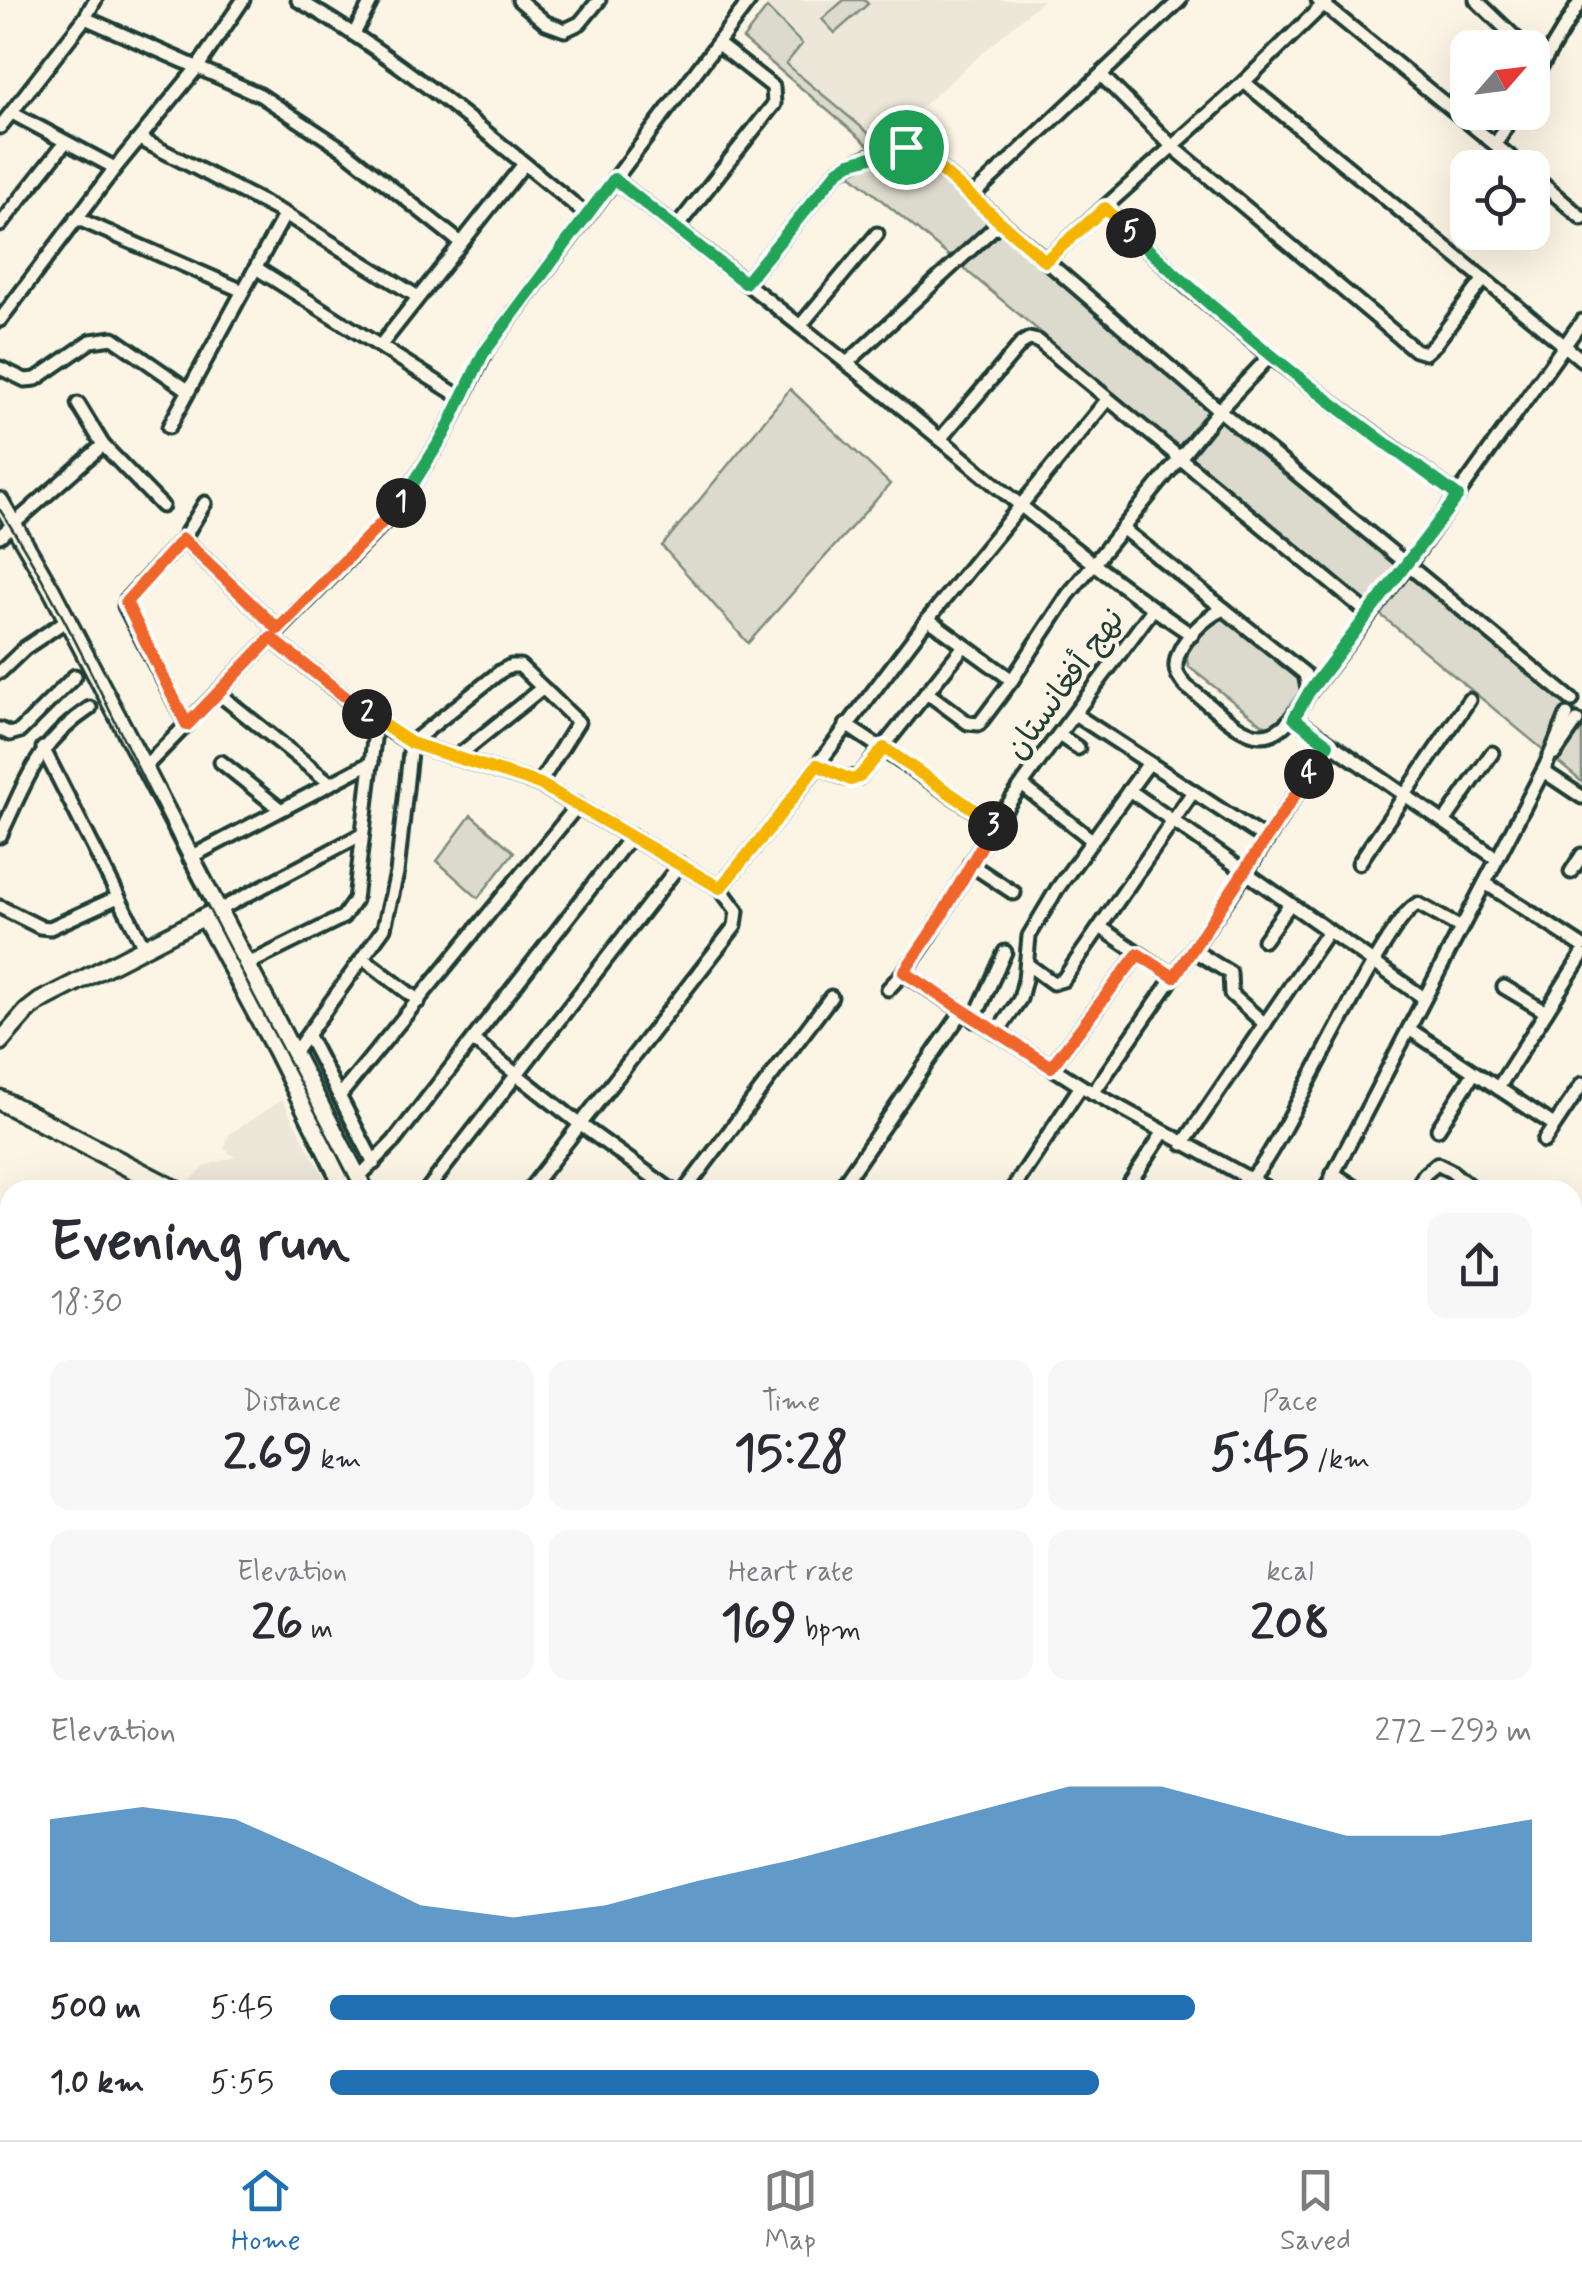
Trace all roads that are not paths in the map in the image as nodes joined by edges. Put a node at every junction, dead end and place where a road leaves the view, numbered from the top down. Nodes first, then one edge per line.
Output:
1 (95, 0) edge
2 (244, 0) edge
3 (298, 0) edge
4 (372, 0) edge
5 (519, 0) edge
6 (599, 0) edge
7 (1180, 0) edge
8 (1476, 0) edge
9 (1581, 0) edge
10 (1323, 1) edge
11 (743, 3) edge
12 (85, 18) junction
13 (1507, 30) edge
14 (355, 32) junction
15 (718, 44) junction
16 (1550, 51) edge
17 (198, 68) junction
18 (1101, 75) junction
19 (1244, 82) junction
20 (12, 113) junction
21 (0, 127) edge
22 (1504, 130) edge
23 (140, 139) junction
24 (64, 144) junction
25 (1496, 144) junction
26 (1172, 146) junction
27 (1503, 150) edge
28 (524, 164) junction
29 (115, 168) junction
30 (614, 179) junction
31 (1550, 190) edge
32 (972, 196) junction
33 (1105, 208) junction
34 (285, 214) junction
35 (587, 215) junction
36 (76, 218) junction
37 (1582, 218) edge
38 (999, 223) junction
39 (0, 225) edge
40 (676, 228) junction
41 (877, 234) dead end
42 (461, 243) junction
43 (1045, 261) junction
44 (256, 268) junction
45 (1484, 279) junction
46 (745, 283) junction
47 (243, 292) junction
48 (418, 297) junction
49 (0, 320) edge
50 (1582, 322) edge
51 (800, 326) junction
52 (1565, 345) junction
53 (380, 346) junction
54 (1270, 356) junction
55 (1582, 360) edge
56 (846, 362) junction
57 (0, 368) edge
58 (188, 390) junction
59 (462, 398) junction
60 (1108, 400) junction
61 (78, 404) dead end
62 (1219, 410) junction
63 (169, 427) dead end
64 (940, 439) junction
65 (104, 445) junction
66 (1180, 458) junction
67 (1458, 496) junction
68 (0, 501) edge
69 (205, 502) dead end
70 (162, 506) dead end
71 (1019, 506) junction
72 (16, 524) junction
73 (1123, 529) junction
74 (0, 536) edge
75 (183, 539) junction
76 (1095, 564) junction
77 (1408, 566) junction
78 (1153, 609) junction
79 (1224, 609) junction
80 (1369, 614) junction
81 (928, 619) junction
82 (68, 620) junction
83 (275, 633) junction
84 (1192, 635) junction
85 (964, 646) junction
86 (0, 672) edge
87 (74, 676) dead end
88 (1012, 680) junction
89 (542, 688) junction
90 (926, 692) junction
91 (1309, 692) junction
92 (218, 693) junction
93 (1469, 700) dead end
94 (90, 708) dead end
95 (1576, 710) edge
96 (1076, 715) junction
97 (1294, 718) junction
98 (376, 722) junction
99 (187, 725) junction
100 (846, 725) junction
101 (0, 730) edge
102 (1059, 736) junction
103 (411, 743) junction
104 (1328, 744) junction
105 (43, 748) junction
106 (884, 748) junction
107 (1078, 748) dead end
108 (1492, 754) dead end
109 (458, 756) junction
110 (221, 762) dead end
111 (372, 762) junction
112 (1149, 764) junction
113 (817, 765) junction
114 (144, 768) junction
115 (1545, 768) junction
116 (330, 784) junction
117 (540, 784) junction
118 (1023, 786) junction
119 (1130, 790) junction
120 (1193, 792) junction
121 (1406, 794) junction
122 (1582, 798) edge
123 (578, 806) junction
124 (280, 809) junction
125 (1173, 819) junction
126 (1444, 822) junction
127 (995, 824) junction
128 (361, 835) junction
129 (0, 836) edge
130 (631, 836) junction
131 (1092, 840) junction
132 (1267, 840) junction
133 (1582, 855) edge
134 (189, 858) junction
135 (1497, 860) junction
136 (1359, 862) dead end
137 (680, 864) junction
138 (970, 864) junction
139 (1246, 872) junction
140 (1572, 872) dead end
141 (1484, 883) junction
142 (720, 888) junction
143 (1014, 893) dead end
144 (118, 897) junction
145 (1290, 904) junction
146 (0, 907) edge
147 (211, 914) junction
148 (1100, 926) junction
149 (1461, 928) junction
150 (1328, 931) junction
151 (1264, 940) dead end
152 (1582, 946) edge
153 (144, 947) junction
154 (1193, 950) junction
155 (1005, 952) dead end
156 (1138, 954) junction
157 (1582, 955) edge
158 (364, 960) junction
159 (1027, 964) junction
160 (1374, 964) junction
161 (240, 968) junction
162 (904, 972) junction
163 (1174, 977) junction
164 (1504, 986) dead end
165 (888, 989) dead end
166 (831, 997) dead end
167 (1424, 998) junction
168 (419, 1000) junction
169 (962, 1012) junction
170 (1546, 1012) junction
171 (974, 1020) junction
172 (1265, 1024) junction
173 (1409, 1029) junction
174 (997, 1033) junction
175 (308, 1036) junction
176 (473, 1040) junction
177 (0, 1042) edge
178 (295, 1052) junction
179 (1051, 1067) junction
180 (1474, 1072) junction
181 (516, 1074) junction
182 (1582, 1084) edge
183 (1081, 1086) junction
184 (1498, 1088) junction
185 (1093, 1093) junction
186 (341, 1094) junction
187 (0, 1100) edge
188 (0, 1108) edge
189 (1554, 1125) junction
190 (581, 1126) junction
191 (1438, 1129) dead end
192 (1163, 1132) junction
193 (1544, 1141) dead end
194 (1183, 1144) junction
195 (374, 1163) junction
196 (1333, 1173) junction
197 (1250, 1179) joint
198 (134, 1180) edge
199 (153, 1180) edge
200 (341, 1180) edge
201 (360, 1180) edge
202 (364, 1180) edge
203 (435, 1180) edge
204 (537, 1180) edge
205 (657, 1180) edge
206 (693, 1180) edge
207 (845, 1180) edge
208 (1019, 1180) edge
209 (1132, 1180) edge
210 (1329, 1180) edge
211 (1344, 1180) edge
212 (1421, 1180) edge
213 (1462, 1180) edge

1 - 12 street
2 - 17 street
3 - 14 street
4 - 14 street
5 - 6 street
7 - 18 street
8 - 13 street
9 - 16 street
10 - 19 street
10 - 25 street
11 - 15 street
12 - 17 street
12 - 20 street
14 - 28 street
15 - 30 street
15 - 40 street
17 - 23 street
17 - 42 street
18 - 26 street
18 - 32 street
19 - 26 street
19 - 45 street
20 - 21 street
20 - 24 street
22 - 25 street
23 - 29 street
23 - 34 street
24 - 29 street
24 - 39 street
25 - 27 street
26 - 33 street
26 - 45 street
28 - 35 street
28 - 42 street
29 - 36 street
30 - 35 street
30 - 40 street
31 - 37 street
32 - 38 street
32 - 46 street
33 - 43 street
33 - 54 street
34 - 44 street
34 - 48 street
35 - 59 street
36 - 47 street
36 - 49 street
38 - 43 street
38 - 56 street
40 - 46 street
41 - 51 street
42 - 48 street
43 - 62 street
44 - 47 street
44 - 53 street
45 - 52 street
46 - 51 street
47 - 58 street
48 - 53 street
50 - 52 street
51 - 56 street
52 - 55 street
52 - 67 street
53 - 59 street
54 - 62 street
54 - 67 street
56 - 64 street
57 - 58 street
58 - 63 street
59 - 83 street
60 - 64 street
60 - 66 street
60 - 71 street
61 - 65 street
62 - 66 street
62 - 77 street
64 - 71 street
65 - 70 street
65 - 72 street
66 - 73 street
66 - 80 street
67 - 77 street
68 - 72 main road
69 - 75 street
71 - 76 street
71 - 81 street
72 - 74 street
72 - 82 main road
73 - 76 street
73 - 79 street
75 - 83 street
75 - 99 street
76 - 78 street
76 - 88 street
77 - 80 street
77 - 95 street
78 - 84 street
78 - 96 street, نهج أفغانستان
79 - 84 street
79 - 91 street
80 - 91 street
81 - 85 street
81 - 100 street
82 - 86 street
82 - 114 main road
83 - 92 street
83 - 98 street
84 - 97 street
85 - 88 street
85 - 90 street
87 - 101 street
88 - 90 street
89 - 103 street
89 - 109 street
89 - 117 street
90 - 106 street
91 - 97 street
92 - 99 street
92 - 116 street
93 - 121 street
94 - 105 street
95 - 115 street
96 - 102 street, نهج أفغانستان
96 - 112 street
97 - 104 street
98 - 103 street
98 - 111 street
99 - 114 street
100 - 106 street
100 - 113 street
102 - 107 street
102 - 118 street, نهج أفغانستان
103 - 109 street
103 - 158 street
104 - 121 street
104 - 132 street
105 - 129 street
105 - 144 street
106 - 113 street
106 - 127 street
108 - 126 street
109 - 117 street
110 - 124 street
111 - 116 street
111 - 128 street
112 - 119 street
112 - 120 street
113 - 142 street
114 - 134 main road
115 - 122 street
115 - 135 street
116 - 124 street
117 - 123 street
118 - 127 street, نهج أفغانستان
118 - 131 street
119 - 125 street
119 - 131 street
120 - 125 street
120 - 132 street
121 - 126 street
121 - 136 street
123 - 130 street
123 - 168 street
124 - 134 street
125 - 139 street
125 - 148 street
126 - 135 street
127 - 138 street, نهج أفغانستان
128 - 147 street
128 - 161 street
130 - 137 street
130 - 176 street
131 - 159 street
132 - 139 street
133 - 140 street
134 - 147 main road
135 - 141 street
137 - 142 street
137 - 181 street
138 - 143 street
138 - 162 street, نهج أفغانستان
139 - 145 street
139 - 154 street
141 - 149 street
141 - 152 street
142 - 190 street
144 - 146 street
144 - 153 street
145 - 150 street
145 - 151 street
147 - 153 main road
147 - 161 main road
148 - 156 street
148 - 159 street
149 - 160 street
149 - 167 street
150 - 160 street
150 - 172 street
153 - 177 main road
154 - 163 street
154 - 172 street
155 - 171 street
156 - 163 street
156 - 179 street
157 - 170 street
158 - 168 street
158 - 175 street
159 - 174 street
160 - 167 street
160 - 197 street
161 - 178 main road
161 - 200 main road
162 - 165 street, نهج أفغانستان
162 - 169 street
163 - 185 street
164 - 170 street
166 - 206 street
167 - 173 street
168 - 186 street
169 - 171 street
169 - 207 street
170 - 184 street
171 - 174 street
172 - 194 street
173 - 180 street
173 - 196 street
174 - 179 street
175 - 178 street
175 - 186 street
176 - 181 street
176 - 195 street
178 - 201 main road
179 - 183 street
180 - 184 street
180 - 191 street
181 - 190 street
181 - 203 street
182 - 189 street
183 - 185 street
183 - 208 street
184 - 189 street
185 - 192 street
186 - 195 street
187 - 199 highway
188 - 198 highway
189 - 193 street
190 - 204 street
190 - 205 street
192 - 194 street
192 - 209 street
194 - 197 street
195 - 202 street
196 - 210 street
196 - 211 street
212 - 213 street

